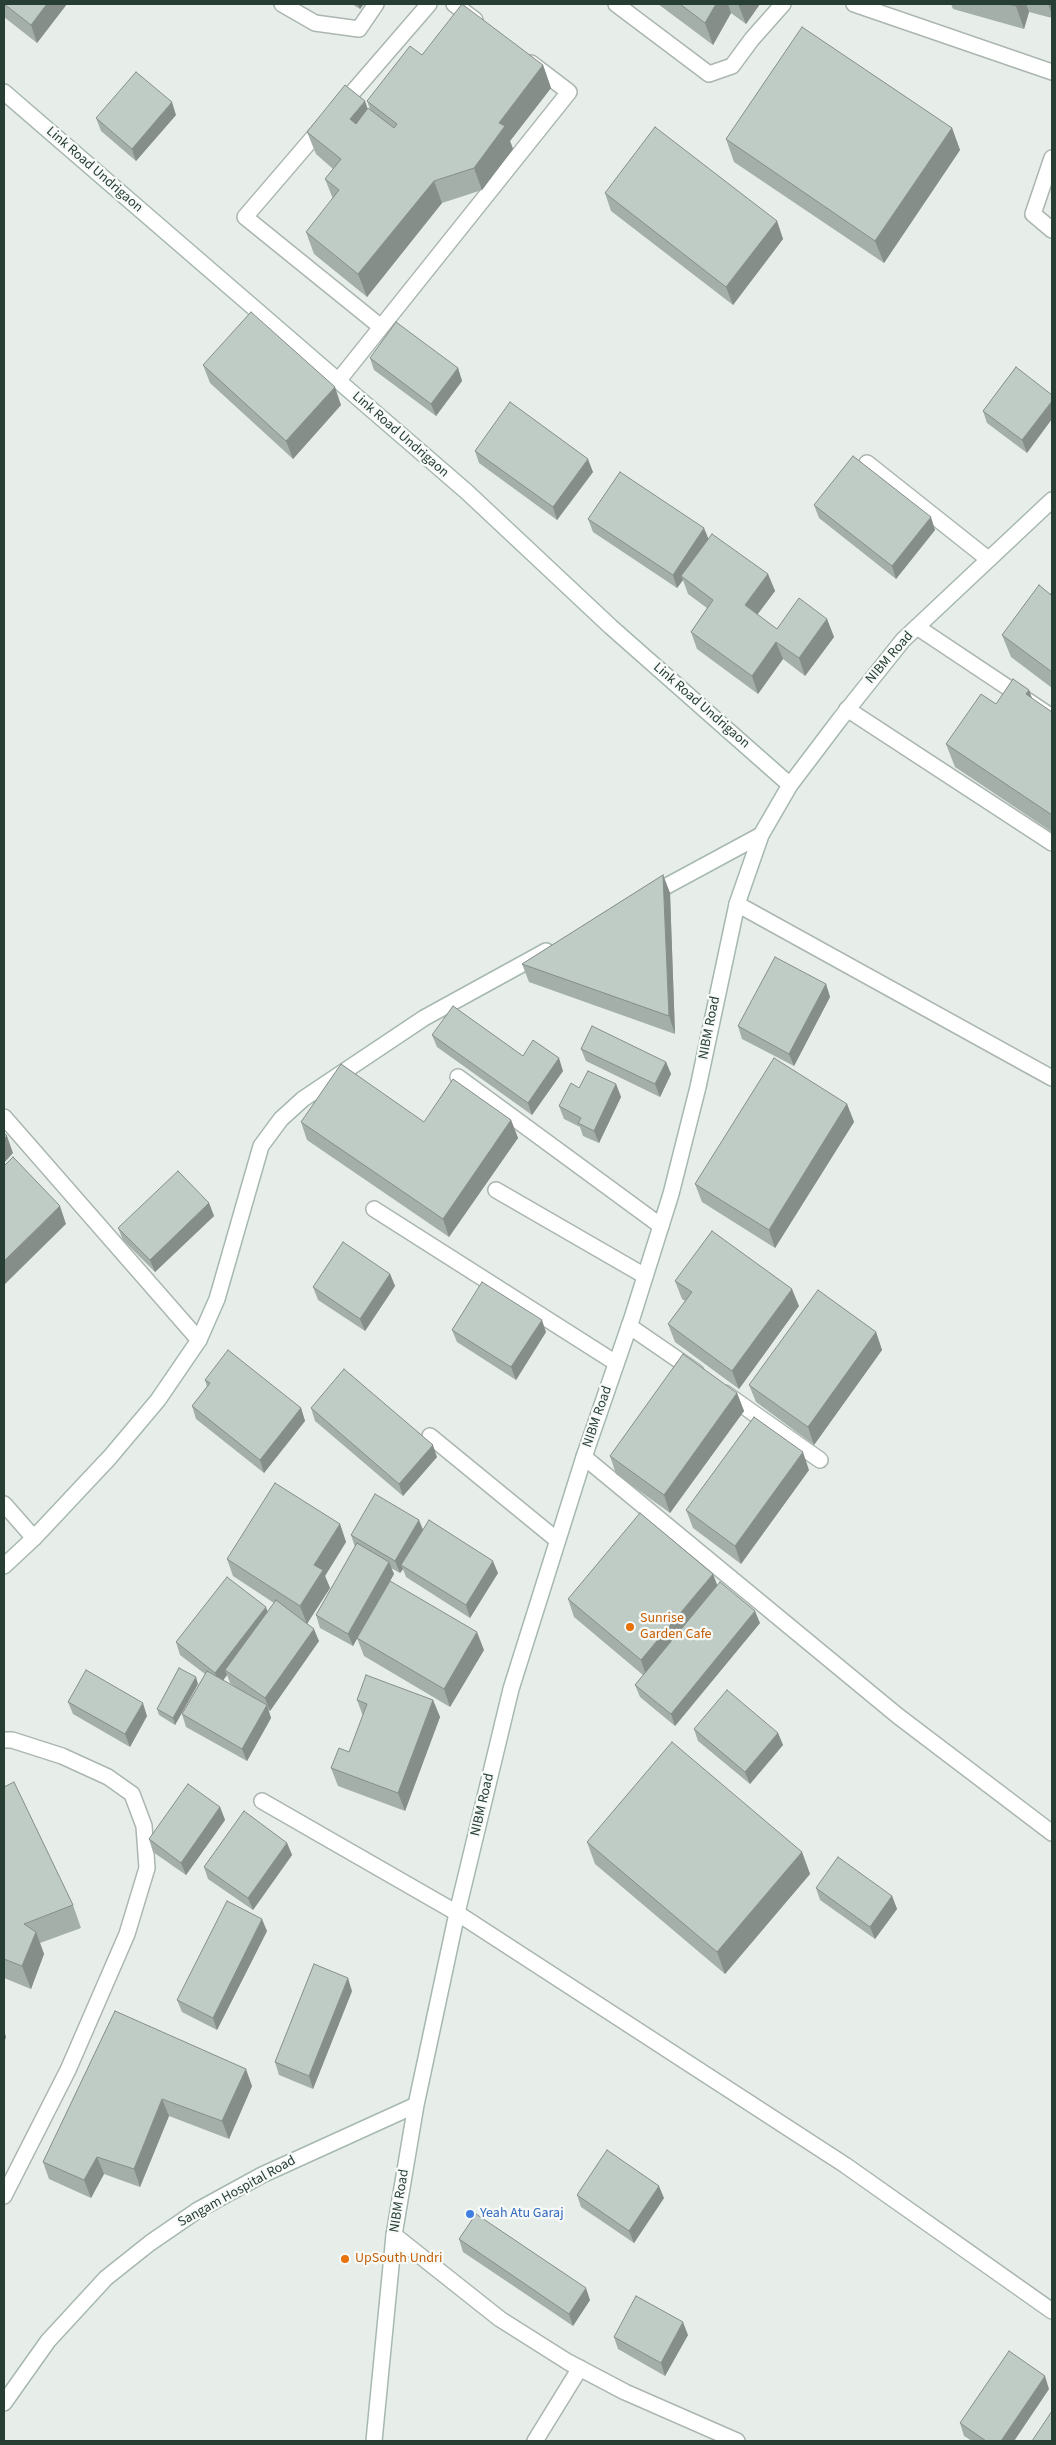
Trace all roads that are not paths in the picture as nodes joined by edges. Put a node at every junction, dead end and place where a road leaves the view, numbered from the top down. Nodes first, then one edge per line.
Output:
1 (282, 4) edge
2 (376, 4) edge
3 (429, 4) edge
4 (454, 4) edge
5 (616, 4) edge
6 (783, 4) edge
7 (854, 4) edge
8 (484, 27) edge
9 (523, 57) edge
10 (1052, 72) edge
11 (4, 92) edge
12 (1052, 158) edge
13 (1052, 230) edge
14 (381, 327) junction
15 (338, 381) junction
16 (867, 463) dead end
17 (1052, 500) edge
18 (988, 558) junction
19 (917, 627) junction
20 (847, 709) junction
21 (1052, 717) edge
22 (790, 785) junction
23 (760, 835) junction
24 (1052, 843) edge
25 (634, 903) edge
26 (736, 904) junction
27 (556, 946) edge
28 (458, 1077) dead end
29 (1052, 1078) edge
30 (4, 1117) edge
31 (496, 1190) dead end
32 (374, 1209) dead end
33 (661, 1226) junction
34 (645, 1276) junction
35 (629, 1326) junction
36 (198, 1340) junction
37 (616, 1364) junction
38 (430, 1436) dead end
39 (584, 1456) junction
40 (820, 1460) dead end
41 (4, 1504) edge
42 (34, 1538) junction
43 (557, 1540) junction
44 (4, 1566) edge
45 (4, 1740) edge
46 (262, 1801) dead end
47 (1052, 1833) edge
48 (457, 1913) junction
49 (416, 2105) junction
50 (4, 2196) edge
51 (394, 2235) junction
52 (1052, 2311) edge
53 (580, 2368) junction
54 (4, 2403) edge
55 (374, 2441) edge
56 (535, 2441) edge
57 (737, 2441) edge

1 - 2 street
3 - 14 street
4 - 8 street
5 - 6 street
7 - 10 street
9 - 14 street
11 - 15 street, Link Road Undrigaon
12 - 13 street
14 - 15 street
15 - 22 street, Link Road Undrigaon
16 - 18 street
17 - 18 street, NIBM Road
18 - 19 street, NIBM Road
19 - 20 street, NIBM Road
19 - 21 street
20 - 22 street, NIBM Road
20 - 24 street
22 - 23 street, NIBM Road
23 - 25 street
23 - 26 street, NIBM Road
26 - 29 street
26 - 33 street, NIBM Road
27 - 36 street
28 - 33 street
30 - 36 street
31 - 34 street
32 - 37 street
33 - 34 street, NIBM Road
34 - 35 street, NIBM Road
35 - 37 street, NIBM Road
35 - 40 street
36 - 42 street
37 - 39 street, NIBM Road
38 - 43 street
39 - 43 street, NIBM Road
39 - 47 street
41 - 42 street
42 - 44 street
43 - 48 street, NIBM Road
45 - 50 street
46 - 48 street
48 - 49 street, NIBM Road
48 - 52 street
49 - 51 street, NIBM Road
49 - 54 street, Sangam Hospital Road
51 - 53 street
51 - 55 street, NIBM Road
53 - 56 street
53 - 57 street

